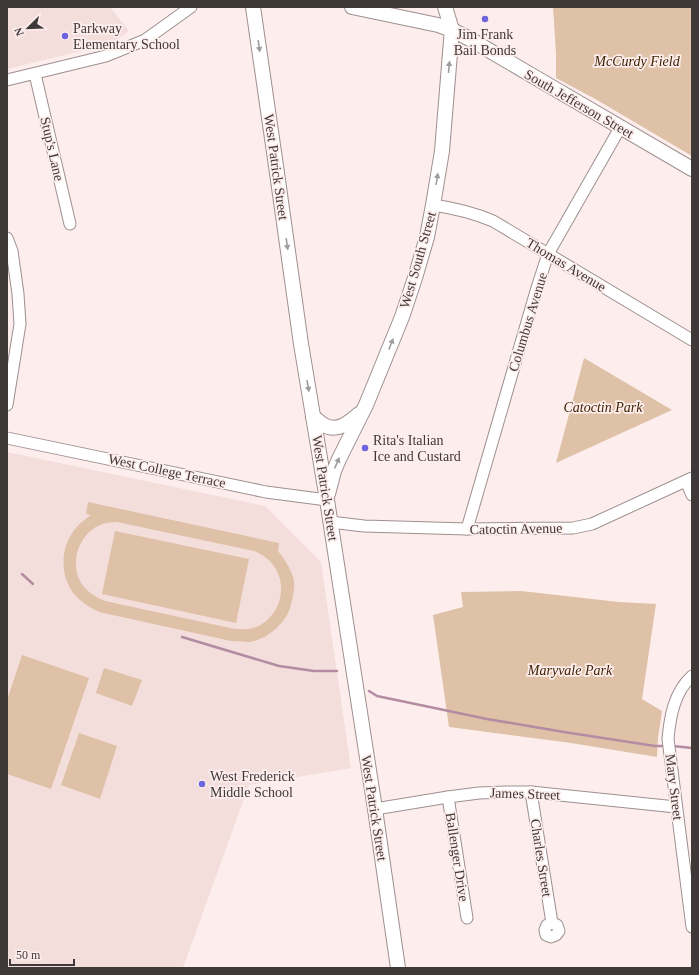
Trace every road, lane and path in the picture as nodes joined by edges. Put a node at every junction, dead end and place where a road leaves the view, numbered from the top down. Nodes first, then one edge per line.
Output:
1 (191, 7) edge
2 (253, 7) edge
3 (352, 7) edge
4 (445, 7) edge
5 (452, 30) junction
6 (35, 74) junction
7 (7, 80) edge
8 (620, 128) junction
9 (692, 170) edge
10 (433, 206) junction
11 (70, 224) dead end
12 (7, 238) edge
13 (548, 254) junction
14 (692, 340) edge
15 (14, 360) junction
16 (7, 369) edge
17 (7, 405) edge
18 (364, 410) junction
19 (313, 417) junction
20 (7, 438) edge
21 (689, 480) edge
22 (692, 495) edge
23 (327, 500) junction
24 (330, 522) junction
25 (467, 529) junction
26 (692, 676) edge
27 (531, 792) junction
28 (448, 797) junction
29 (676, 807) junction
30 (375, 809) junction
31 (467, 918) dead end
32 (552, 923) dead end
33 (692, 927) edge
34 (398, 968) edge

1 - 6 street
2 -> 19 main road, West Patrick Street
3 - 5 main road, South Jefferson Street
4 - 5 main road, West South Street
5 - 8 main road, South Jefferson Street
10 -> 5 main road, West South Street
6 - 7 street
6 - 11 street, Stup's Lane
8 - 9 main road, South Jefferson Street
8 - 13 street, Columbus Avenue
10 - 13 street, Thomas Avenue
18 -> 10 main road, West South Street
12 - 15 street
13 - 14 street, Thomas Avenue
13 - 25 street, Columbus Avenue
15 - 16 street
15 - 17 street
18 - 19 main road
23 -> 18 main road, West South Street
19 - 23 main road, West Patrick Street
20 - 23 street, West College Terrace
21 - 22 street
21 - 25 street, Catoctin Avenue
23 - 24 main road, West Patrick Street
24 - 25 street, Catoctin Avenue
24 - 30 main road, West Patrick Street
26 - 29 street, Mary Street
27 - 28 street, James Street
27 - 29 street, James Street
27 - 32 street, Charles Street
28 - 30 street, James Street
28 - 31 street, Ballenger Drive
29 - 33 street, Mary Street
30 - 34 main road, West Patrick Street

